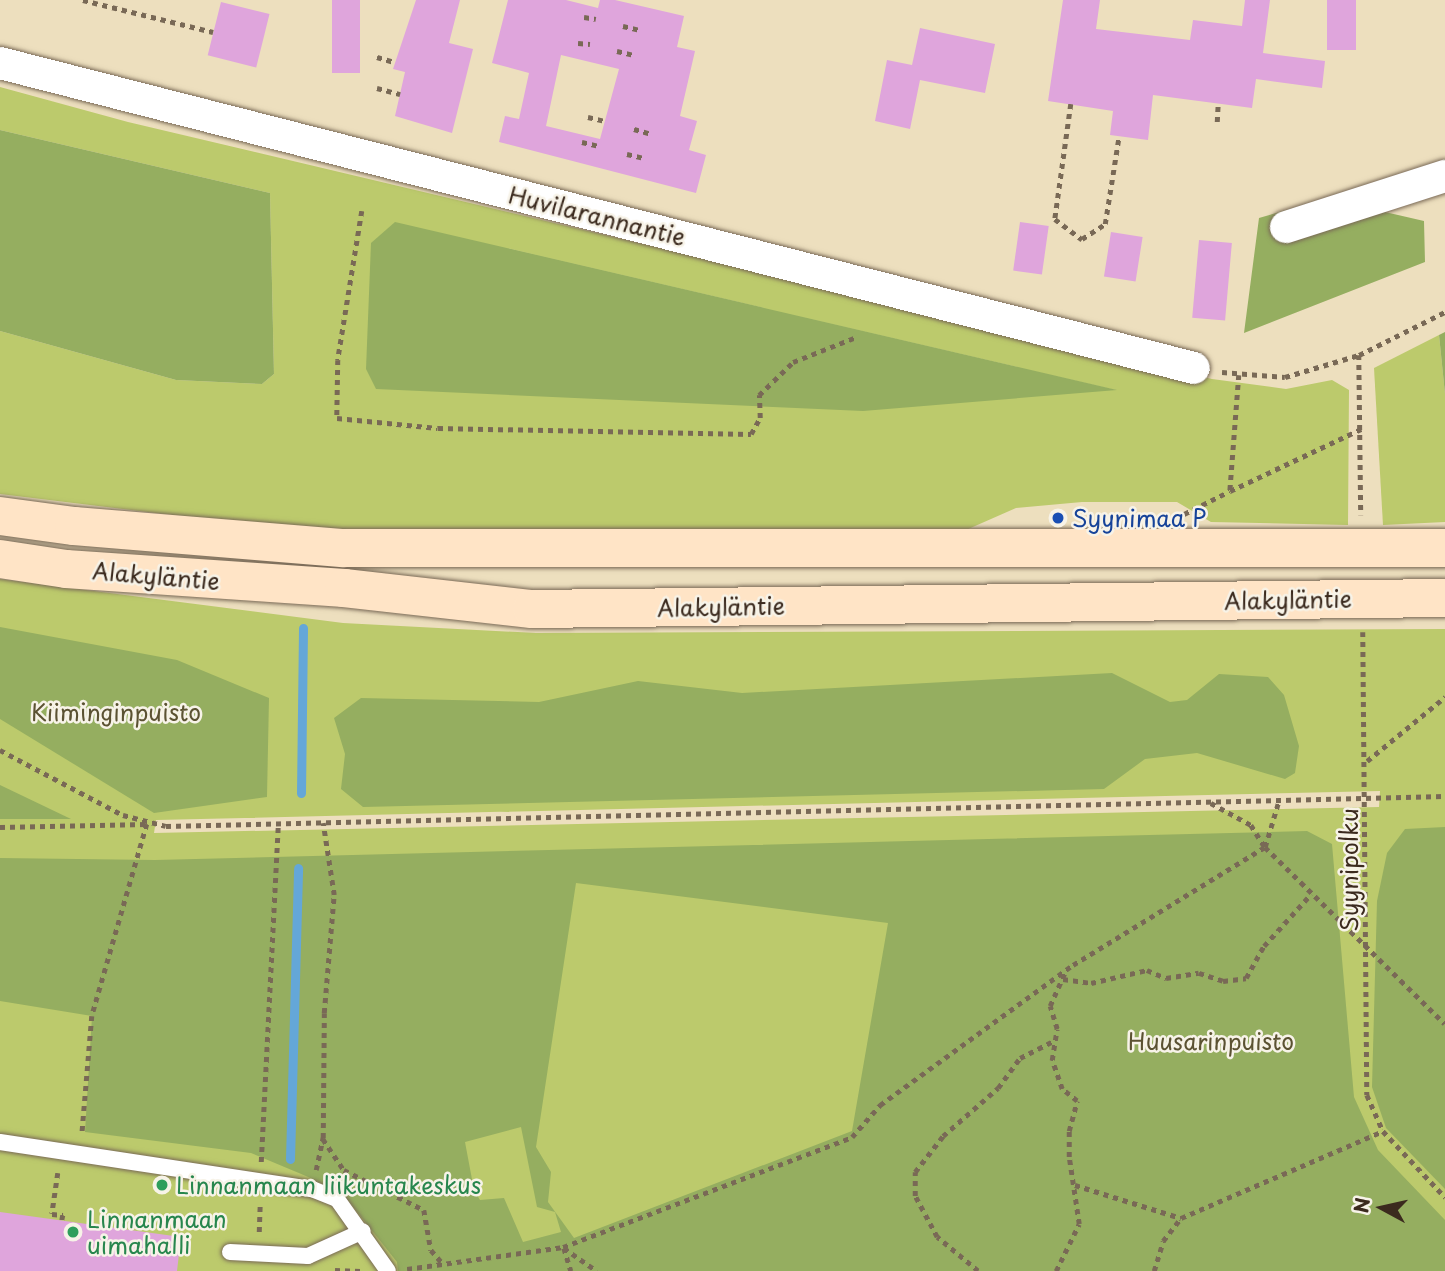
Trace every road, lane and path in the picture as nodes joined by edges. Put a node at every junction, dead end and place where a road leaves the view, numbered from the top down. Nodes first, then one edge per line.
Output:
1 (83, 0) edge
2 (584, 17) dead end
3 (596, 19) dead end
4 (623, 26) dead end
5 (640, 30) dead end
6 (213, 32) dead end
7 (578, 43) dead end
8 (590, 44) dead end
9 (617, 51) dead end
10 (634, 55) dead end
11 (377, 57) dead end
12 (395, 62) dead end
13 (0, 63) edge
14 (377, 88) dead end
15 (400, 94) dead end
16 (1071, 104) dead end
17 (1218, 104) dead end
18 (588, 117) dead end
19 (605, 121) dead end
20 (1217, 122) dead end
21 (634, 129) dead end
22 (651, 134) dead end
23 (1119, 136) dead end
24 (582, 142) dead end
25 (598, 146) dead end
26 (627, 154) dead end
27 (644, 158) dead end
28 (1445, 176) edge
29 (362, 211) dead end
30 (1286, 227) dead end
31 (1445, 312) edge
32 (854, 338) dead end
33 (1359, 355) junction
34 (1194, 368) joint
35 (1239, 375) junction
36 (1362, 429) junction
37 (1230, 491) junction
38 (1184, 514) dead end
39 (0, 516) edge
40 (1361, 520) dead end
41 (1445, 548) edge
42 (0, 559) edge
43 (1445, 598) edge
44 (1363, 621) dead end
45 (1445, 697) edge
46 (0, 750) edge
47 (1367, 761) junction
48 (1445, 796) edge
49 (1367, 798) junction
50 (1279, 800) junction
51 (1209, 802) junction
52 (323, 823) junction
53 (147, 824) junction
54 (278, 824) junction
55 (0, 827) edge
56 (1265, 848) junction
57 (1311, 894) junction
58 (1367, 944) junction
59 (1065, 970) junction
60 (1063, 979) junction
61 (1445, 1024) edge
62 (1055, 1040) junction
63 (1383, 1131) junction
64 (323, 1138) junction
65 (0, 1142) edge
66 (61, 1151) junction
67 (80, 1154) junction
68 (260, 1180) junction
69 (1076, 1185) junction
70 (312, 1189) junction
71 (1445, 1197) edge
72 (1181, 1217) junction
73 (62, 1220) dead end
74 (363, 1231) junction
75 (563, 1247) junction
76 (230, 1252) dead end
77 (259, 1256) junction
78 (443, 1264) junction
79 (388, 1271) edge
80 (396, 1271) edge
81 (571, 1271) edge
82 (597, 1271) edge
83 (978, 1271) edge
84 (1056, 1271) edge
85 (1154, 1271) edge

1 - 6 path
2 - 3 path
4 - 5 path
7 - 8 path
9 - 10 path
11 - 12 path
13 - 34 street, Huvilarannantie
14 - 15 path
16 - 23 path
17 - 20 path
18 - 19 path
21 - 22 path
24 - 25 path
26 - 27 path
28 - 30 street
29 - 32 path
31 - 33 path
33 - 35 path
33 - 36 path
34 - 35 path
35 - 37 path
36 - 37 path
36 - 40 path
37 - 38 path
39 - 41 main road, Alakyläntie
42 - 43 main road, Alakyläntie
44 - 47 path, Syynipolku
45 - 47 path
46 - 53 path
47 - 49 path, Syynipolku
48 - 49 path
49 - 50 path
49 - 58 path, Syynipolku
50 - 51 path
50 - 56 path
51 - 52 path
51 - 56 path
52 - 54 path
52 - 64 path
53 - 54 path
53 - 55 path
53 - 67 path
54 - 68 path
56 - 57 path
56 - 59 path
57 - 58 path
57 - 60 path
58 - 61 path
58 - 63 path, Syynipolku
59 - 60 path
59 - 75 path
60 - 62 path
62 - 69 path
62 - 83 path
63 - 71 path
63 - 72 path
64 - 70 path
64 - 78 path
65 - 66 lane
66 - 67 lane
66 - 73 path
67 - 68 lane
68 - 70 lane
68 - 77 path
69 - 72 path
69 - 84 path
70 - 74 lane
72 - 85 path
74 - 77 lane
74 - 79 lane
75 - 78 path
75 - 81 path
75 - 82 path
76 - 77 lane
78 - 80 path

